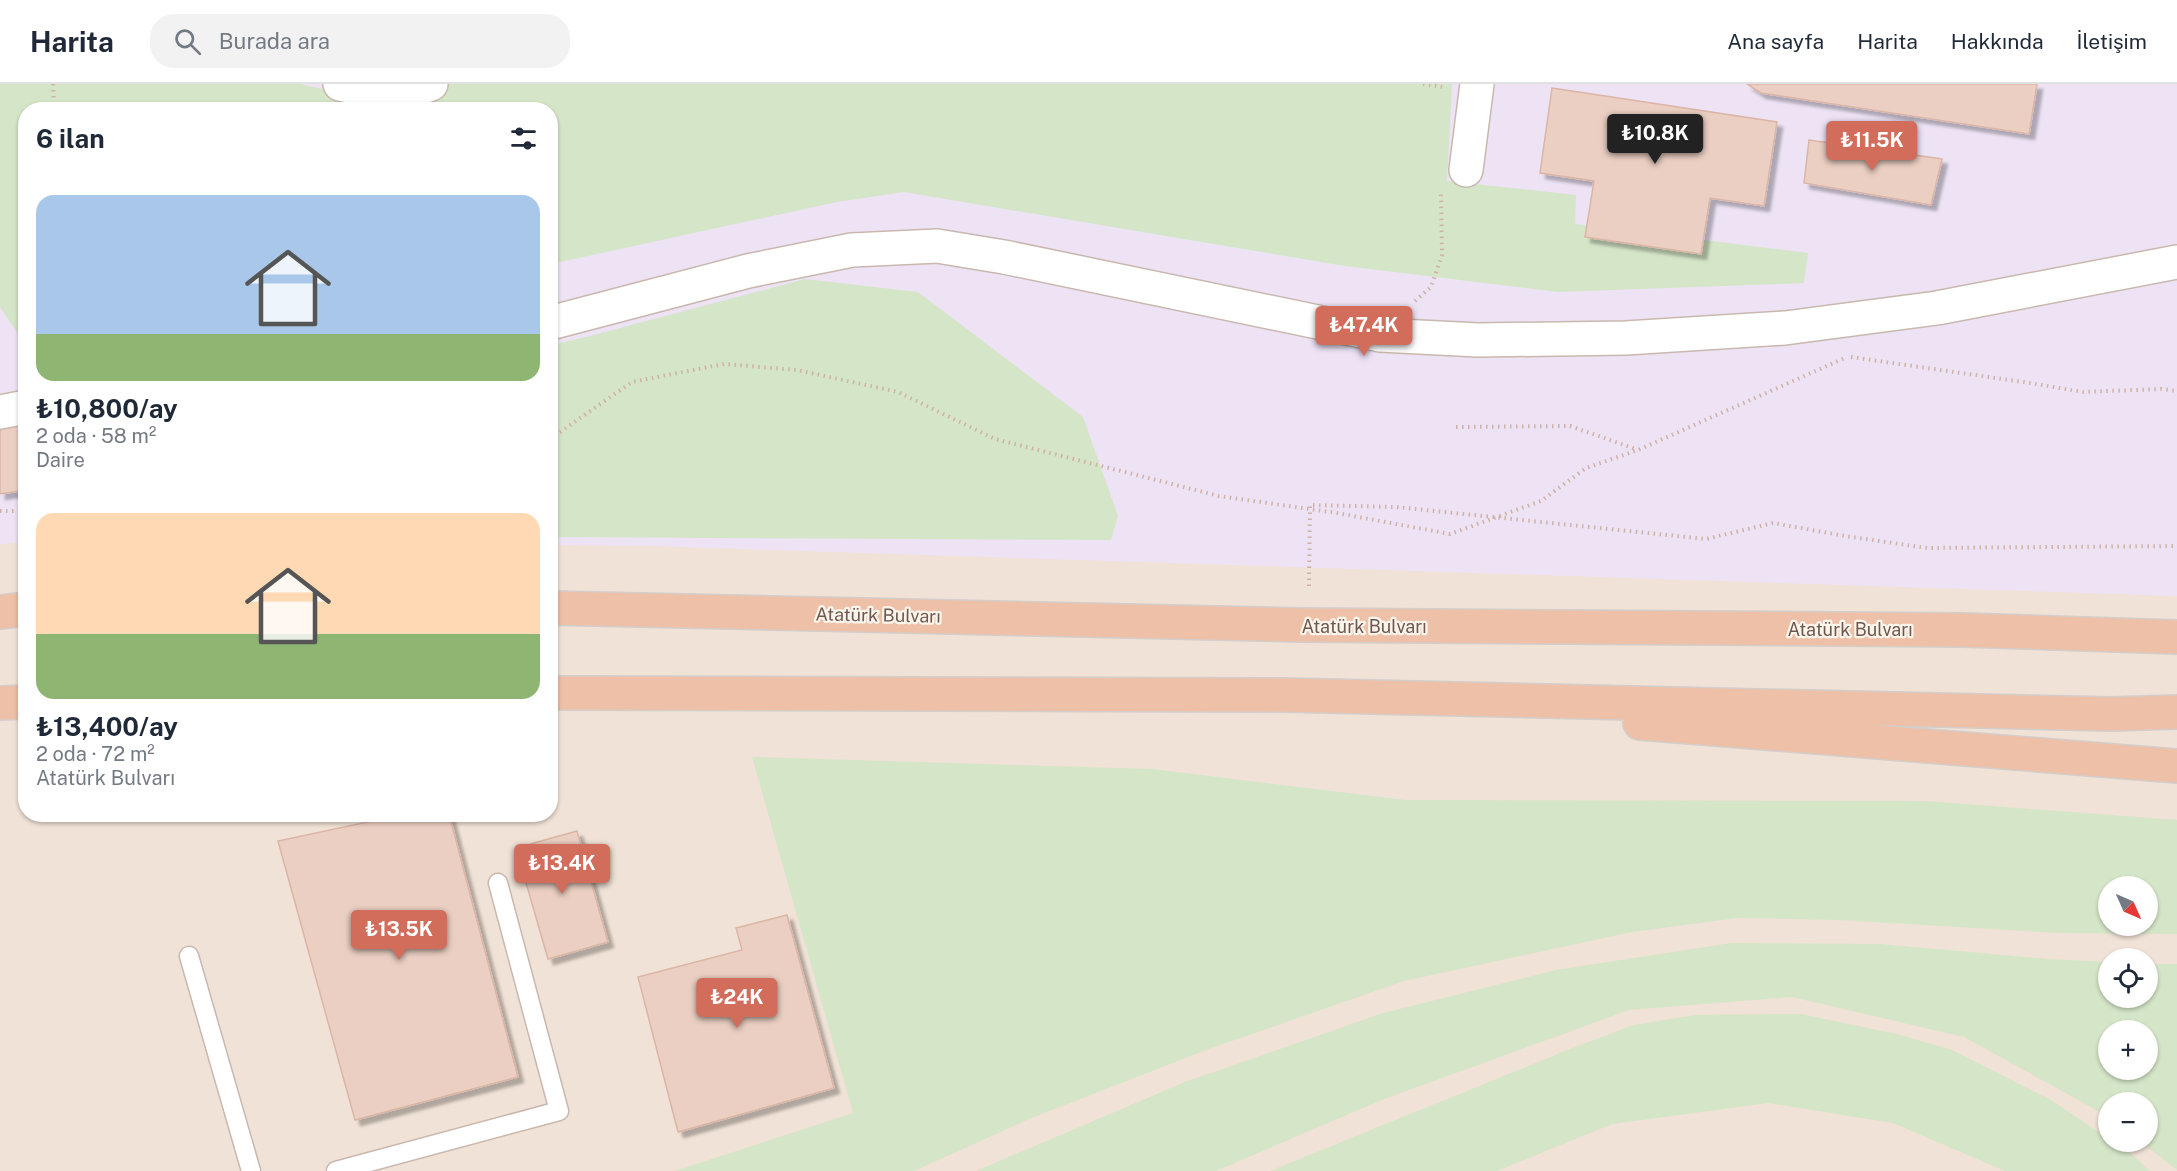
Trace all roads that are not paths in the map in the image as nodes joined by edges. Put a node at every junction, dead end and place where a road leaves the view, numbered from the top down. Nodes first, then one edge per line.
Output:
1 (340, 84) edge
2 (431, 84) edge
3 (1477, 84) edge
4 (1453, 177) road end
5 (2177, 262) edge
6 (558, 320) edge
7 (18, 409) edge
8 (0, 412) edge
9 (558, 608) edge
10 (18, 610) edge
11 (0, 612) edge
12 (2177, 637) edge
13 (558, 693) edge
14 (1283, 695) junction
15 (18, 702) edge
16 (0, 703) edge
17 (2177, 712) edge
18 (2177, 766) edge
19 (498, 883) dead end
20 (189, 956) dead end
21 (251, 1171) edge
22 (336, 1171) edge

1 - 2 street
3 - 4 street
5 - 6 street
7 - 8 street
9 - 12 highway, Atatürk Bulvarı
10 - 11 highway
13 - 14 highway
14 - 17 highway
14 - 18 highway
15 - 16 highway
19 - 22 lane
20 - 21 lane

